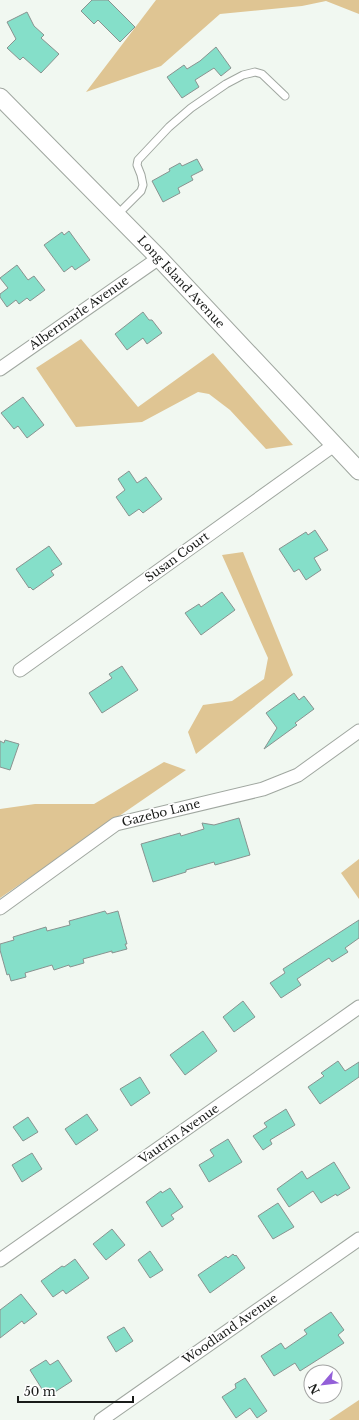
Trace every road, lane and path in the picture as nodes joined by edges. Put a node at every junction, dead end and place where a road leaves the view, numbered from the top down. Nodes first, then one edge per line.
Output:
1 (285, 96) dead end
2 (0, 97) edge
3 (117, 215) junction
4 (159, 258) junction
5 (0, 369) edge
6 (334, 444) junction
7 (359, 471) edge
8 (20, 670) dead end
9 (359, 731) edge
10 (0, 908) edge
11 (359, 1007) edge
12 (359, 1239) edge
13 (0, 1260) edge
14 (101, 1420) edge

1 - 3 lane
2 - 3 street, Long Island Avenue
3 - 4 street, Long Island Avenue
4 - 5 street, Albermarle Avenue
4 - 6 street, Long Island Avenue
6 - 7 street, Long Island Avenue
6 - 8 street, Susan Court
9 - 10 street, Gazebo Lane
11 - 13 street, Vautrin Avenue
12 - 14 street, Woodland Avenue

